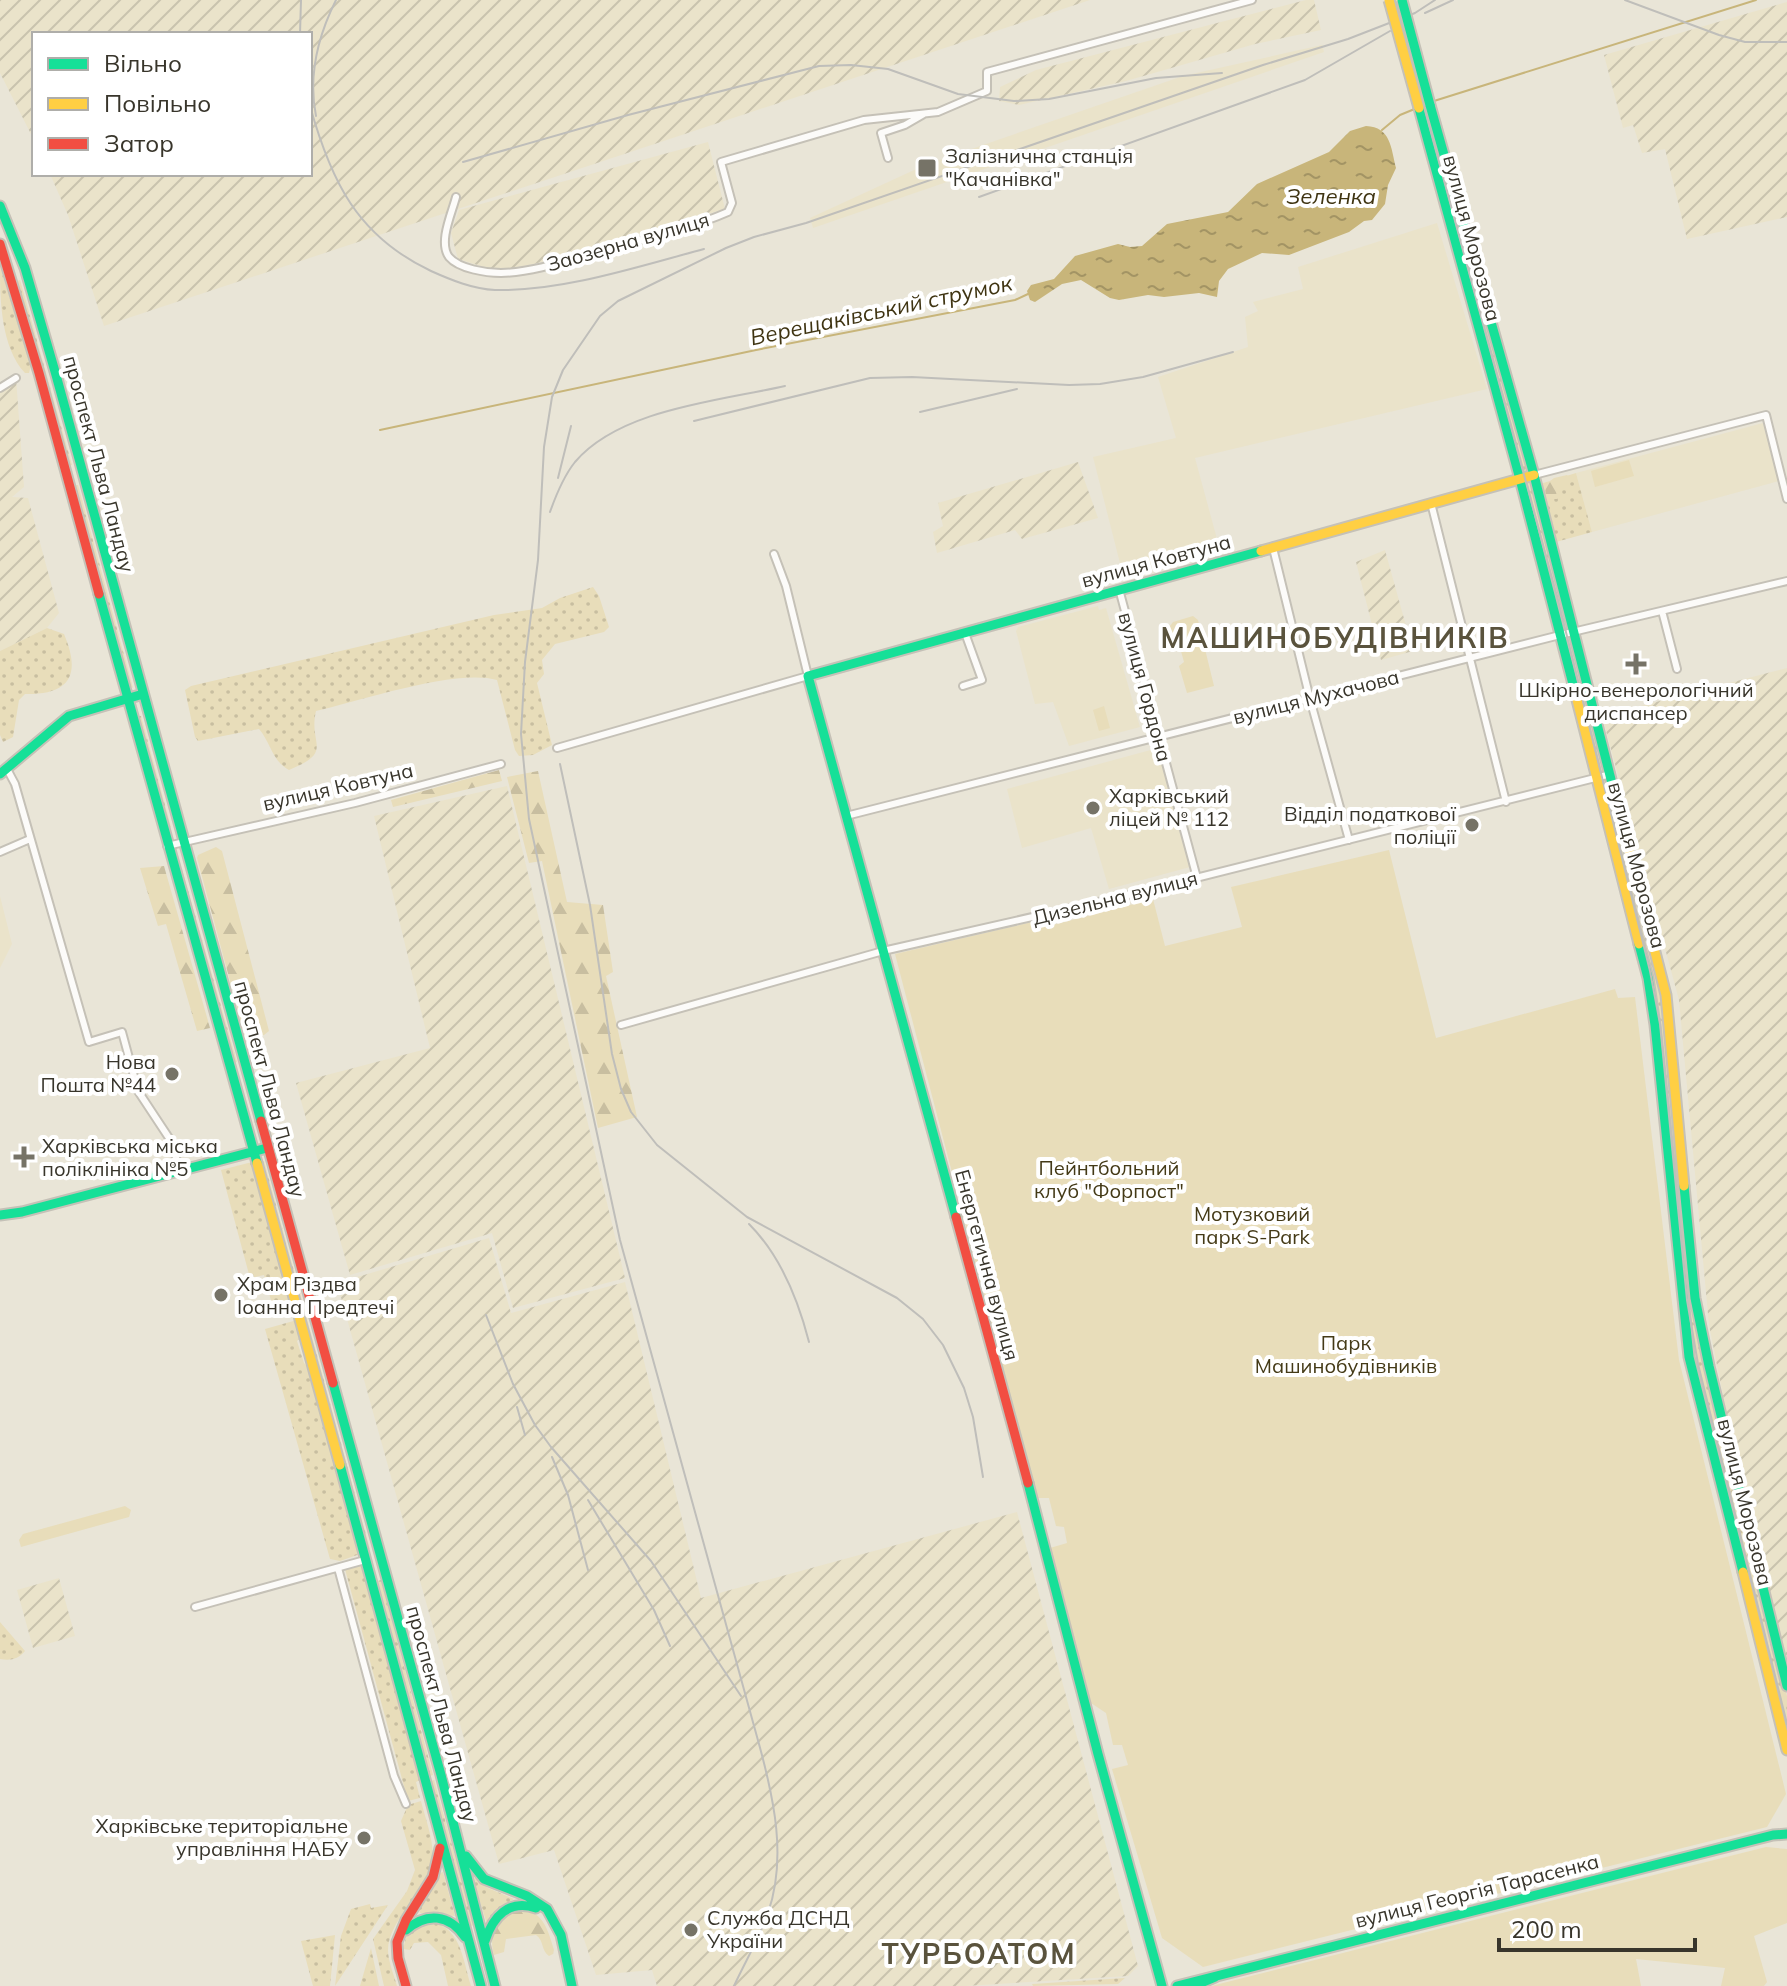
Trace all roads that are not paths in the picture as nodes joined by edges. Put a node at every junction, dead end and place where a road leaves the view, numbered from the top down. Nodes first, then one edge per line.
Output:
1 (1252, 0) edge
2 (1389, 0) edge
3 (1402, 0) edge
4 (927, 113) junction
5 (888, 158) dead end
6 (456, 197) dead end
7 (0, 206) edge
8 (0, 244) edge
9 (16, 378) dead end
10 (0, 388) edge
11 (82, 473) junction
12 (1534, 475) junction
13 (67, 478) junction
14 (1520, 479) junction
15 (1787, 499) edge
16 (1431, 503) junction
17 (1273, 548) junction
18 (774, 554) dead end
19 (1787, 581) edge
20 (1119, 589) junction
21 (1662, 611) junction
22 (1574, 632) junction
23 (965, 633) junction
24 (1560, 635) junction
25 (1469, 658) junction
26 (1677, 669) dead end
27 (808, 676) junction
28 (963, 686) dead end
29 (143, 694) junction
30 (127, 698) junction
31 (1310, 699) junction
32 (1159, 737) junction
33 (557, 748) dead end
34 (501, 764) dead end
35 (3, 771) edge
36 (1611, 774) junction
37 (1596, 778) junction
38 (1506, 802) junction
39 (846, 816) junction
40 (30, 839) junction
41 (1349, 840) junction
42 (183, 841) junction
43 (167, 846) junction
44 (0, 852) edge
45 (1197, 878) junction
46 (883, 951) junction
47 (621, 1025) dead end
48 (261, 1125) junction
49 (247, 1129) junction
50 (267, 1148) junction
51 (253, 1152) junction
52 (180, 1171) junction
53 (0, 1215) edge
54 (379, 1556) junction
55 (365, 1560) junction
56 (338, 1568) junction
57 (195, 1607) dead end
58 (1787, 1686) edge
59 (1787, 1750) edge
60 (406, 1804) dead end
61 (454, 1826) junction
62 (438, 1830) junction
63 (1787, 1832) edge
64 (556, 1926) junction
65 (481, 1934) junction
66 (468, 1937) junction
67 (397, 1941) junction
68 (485, 1947) junction
69 (471, 1950) junction
70 (1215, 1977) junction
71 (406, 1986) edge
72 (481, 1986) edge
73 (495, 1986) edge
74 (572, 1986) edge
75 (1162, 1986) edge
76 (1177, 1986) edge
77 (1194, 1986) edge

1 - 4 street, Заозерна вулиця
2 - 14 main road, вулиця Морозова, bridge
3 - 12 main road, вулиця Морозова, bridge
4 - 5 street
4 - 6 street, Заозерна вулиця
7 - 11 main road, проспект Льва Ландау
8 - 13 main road, проспект Льва Ландау
9 - 10 street
11 - 13 main road
11 - 29 main road, проспект Льва Ландау
12 - 14 main road, вулиця Ковтуна
12 - 15 street, вулиця Ковтуна
12 - 22 main road, вулиця Морозова
13 - 30 main road, проспект Льва Ландау
14 - 16 main road, вулиця Ковтуна
14 - 24 main road, вулиця Морозова
16 - 17 main road, вулиця Ковтуна
16 - 25 street
17 - 20 main road, вулиця Ковтуна
17 - 31 street
18 - 27 street, Енергетична вулиця
19 - 21 street, вулиця Мухачова
20 - 23 main road, вулиця Ковтуна
20 - 32 street, вулиця Гордона
21 - 22 street, вулиця Мухачова
21 - 26 street
22 - 24 street, вулиця Мухачова
22 - 36 main road, вулиця Морозова
23 - 27 main road, вулиця Ковтуна
23 - 28 street
24 - 25 street, вулиця Мухачова
24 - 37 main road, вулиця Морозова
25 - 31 street, вулиця Мухачова
25 - 38 street
27 - 33 street, вулиця Ковтуна
27 - 39 main road, Енергетична вулиця
29 - 30 main road
29 - 42 main road, проспект Льва Ландау
30 - 35 main road
30 - 43 main road, проспект Льва Ландау
31 - 32 street, вулиця Мухачова
31 - 41 street
32 - 39 street, вулиця Мухачова
32 - 45 street, вулиця Гордона
34 - 42 street, вулиця Ковтуна
35 - 40 street
36 - 37 street, Дизельна вулиця
36 - 58 main road, вулиця Морозова
37 - 38 street, Дизельна вулиця
37 - 59 main road, вулиця Морозова
38 - 41 street, Дизельна вулиця
39 - 46 main road, Енергетична вулиця
40 - 44 street
40 - 52 street
41 - 45 street, Дизельна вулиця
42 - 43 street, вулиця Ковтуна
42 - 48 main road, проспект Льва Ландау
43 - 49 main road, проспект Льва Ландау
45 - 46 street, Дизельна вулиця
46 - 47 street, Дизельна вулиця
46 - 75 main road, Енергетична вулиця
48 - 49 main road
48 - 50 main road, проспект Льва Ландау
49 - 51 main road, проспект Льва Ландау
50 - 51 main road
50 - 54 main road, проспект Льва Ландау
51 - 52 main road
51 - 55 main road, проспект Льва Ландау
52 - 53 main road
54 - 55 main road
54 - 61 main road, проспект Льва Ландау
55 - 56 street
55 - 62 main road, проспект Льва Ландау
56 - 57 street
56 - 60 street
61 - 64 main road
61 - 65 main road, проспект Льва Ландау
62 - 66 main road, проспект Льва Ландау
62 - 67 main road
63 - 70 main road, вулиця Георгія Тарасенка
64 - 68 main road
64 - 74 main road
65 - 66 main road
65 - 68 main road, проспект Льва Ландау
66 - 69 main road, проспект Льва Ландау
67 - 69 main road
67 - 71 main road
68 - 73 main road, проспект Льва Ландау
69 - 72 main road, проспект Льва Ландау
70 - 76 main road, вулиця Георгія Тарасенка
70 - 77 main road

